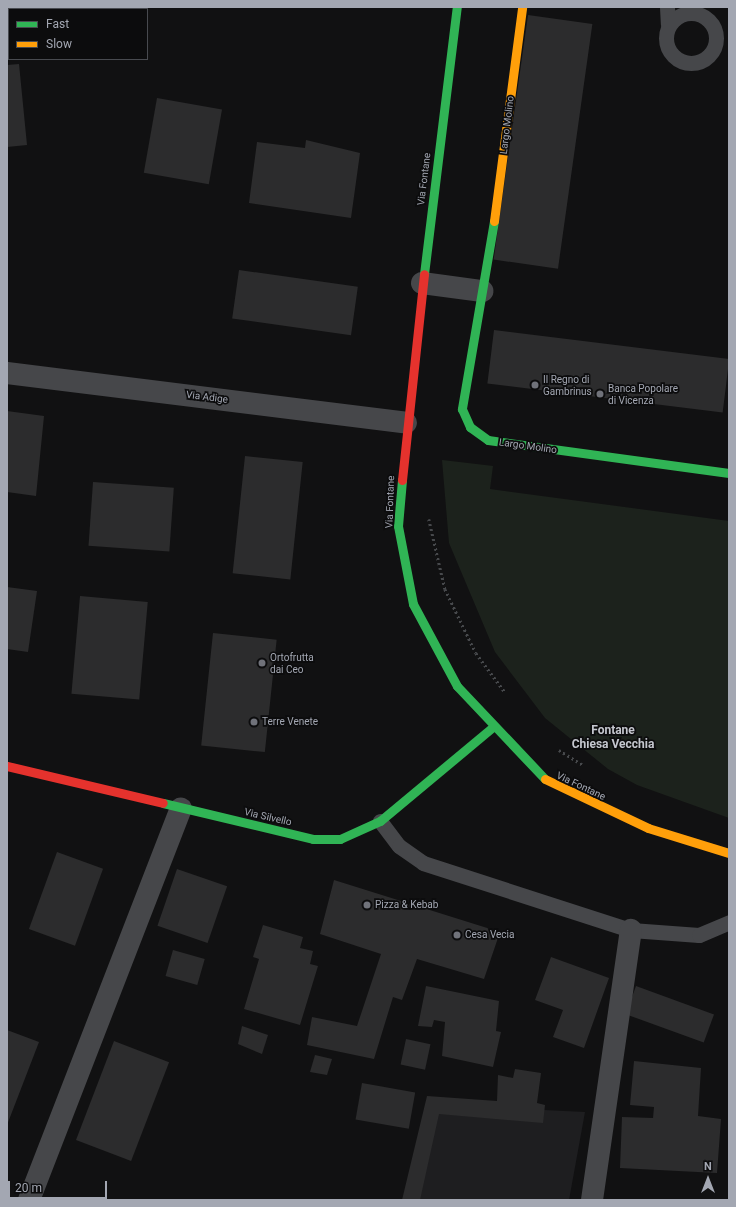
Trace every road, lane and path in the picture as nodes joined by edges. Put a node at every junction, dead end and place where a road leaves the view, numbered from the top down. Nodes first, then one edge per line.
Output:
1 (457, 7) edge
2 (522, 7) edge
3 (667, 7) edge
4 (708, 7) edge
5 (668, 24) junction
6 (714, 27) junction
7 (422, 283) junction
8 (482, 290) junction
9 (7, 373) edge
10 (406, 423) junction
11 (729, 473) edge
12 (492, 727) junction
13 (7, 766) edge
14 (182, 808) junction
15 (380, 821) junction
16 (729, 853) edge
17 (729, 922) edge
18 (631, 930) junction
19 (29, 1200) edge
20 (592, 1200) edge

1 - 7 street, Via Fontane
2 - 8 street, Largo Molino
3 - 5 lane
4 - 6 lane
5 - 6 lane
5 - 6 lane
7 - 8 street
7 - 10 street, Via Fontane
8 - 11 street, Largo Molino
9 - 10 street, Via Adige
10 - 12 street, Via Fontane
12 - 15 street, Via Silvello
12 - 16 street, Via Fontane
13 - 14 street, Via Silvello
14 - 15 street, Via Silvello
14 - 19 street
15 - 18 lane
17 - 18 lane
18 - 20 street

